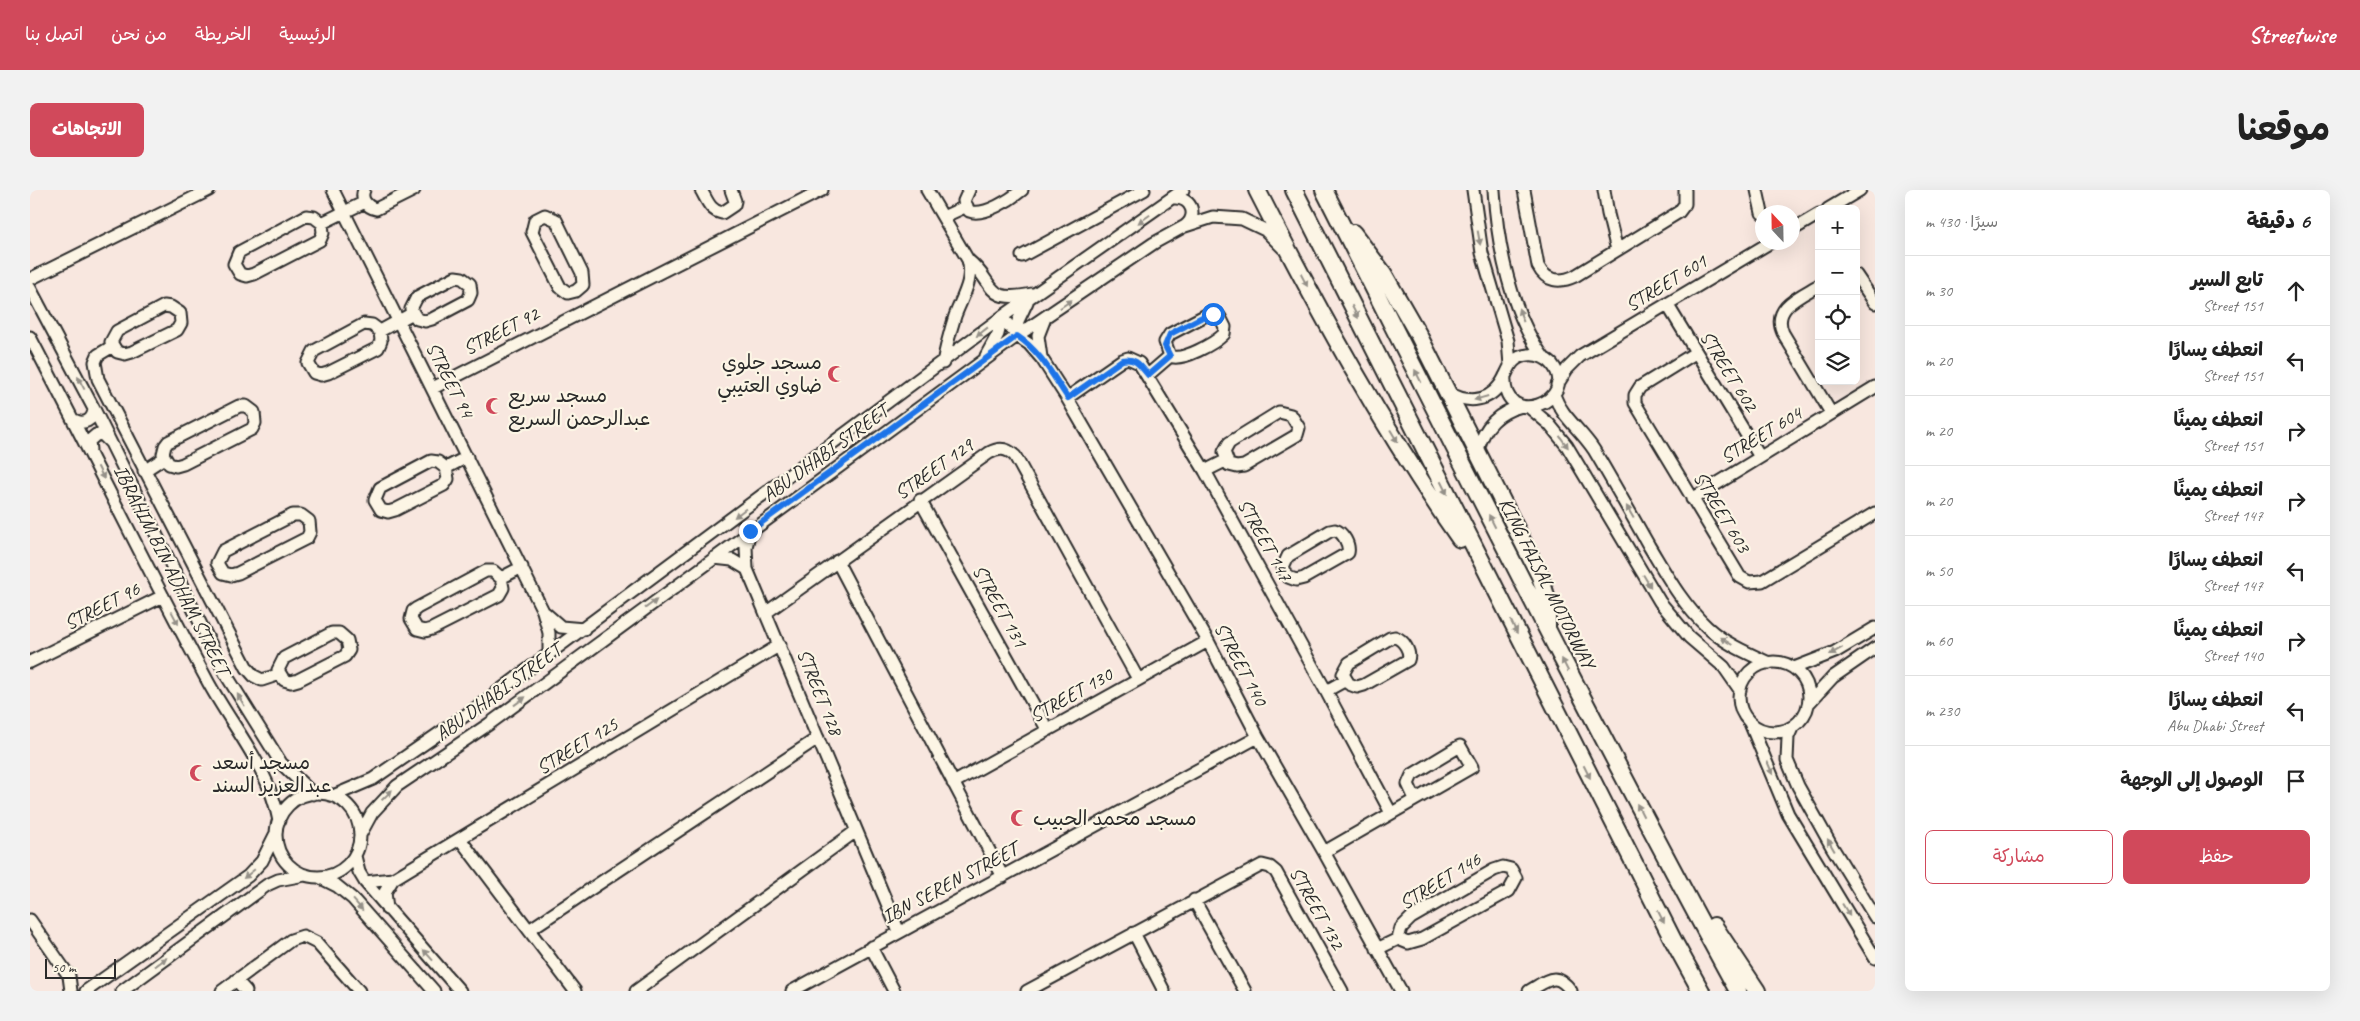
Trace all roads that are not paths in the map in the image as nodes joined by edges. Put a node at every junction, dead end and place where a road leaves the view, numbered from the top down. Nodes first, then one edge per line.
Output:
1 (209, 190) edge
2 (333, 190) edge
3 (414, 190) edge
4 (701, 190) edge
5 (731, 190) edge
6 (822, 190) edge
7 (927, 190) edge
8 (969, 190) edge
9 (1022, 190) edge
10 (1144, 190) edge
11 (1257, 190) edge
12 (1294, 190) edge
13 (1324, 190) edge
14 (1473, 190) edge
15 (1494, 190) edge
16 (1524, 190) edge
17 (1604, 190) edge
18 (1685, 190) edge
19 (1756, 190) edge
20 (1860, 190) edge
21 (1179, 194) edge
22 (364, 196) edge
23 (1760, 205) edge
24 (1835, 205) edge
25 (967, 206) junction
26 (344, 212) junction
27 (1337, 215) junction
28 (1815, 216) edge
29 (943, 217) junction
30 (732, 222) junction
31 (322, 223) junction
32 (1800, 225) edge
33 (1184, 226) junction
34 (1617, 250) junction
35 (1758, 250) edge
36 (1290, 255) junction
37 (1022, 256) dead end
38 (968, 260) junction
39 (30, 279) edge
40 (1860, 281) edge
41 (30, 288) edge
42 (1815, 288) edge
43 (576, 291) junction
44 (1033, 296) junction
45 (1875, 303) edge
46 (1667, 304) junction
47 (587, 308) junction
48 (413, 313) junction
49 (1002, 317) junction
50 (1045, 318) junction
51 (399, 321) junction
52 (380, 331) junction
53 (1017, 336) junction
54 (30, 337) edge
55 (113, 346) junction
56 (1696, 353) junction
57 (1170, 356) junction
58 (1580, 356) junction
59 (1042, 359) junction
60 (1547, 360) junction
61 (943, 363) junction
62 (980, 364) junction
63 (1507, 370) junction
64 (1148, 375) junction
65 (1875, 387) edge
66 (433, 388) junction
67 (1556, 390) junction
68 (1448, 392) junction
69 (1068, 398) junction
70 (1526, 407) junction
71 (94, 409) junction
72 (1832, 413) junction
73 (74, 420) junction
74 (111, 444) junction
75 (1478, 450) junction
76 (90, 453) junction
77 (467, 457) junction
78 (1760, 457) junction
79 (164, 458) junction
80 (1227, 460) junction
81 (446, 468) junction
82 (144, 470) junction
83 (1206, 471) junction
84 (1692, 499) junction
85 (920, 500) junction
86 (164, 508) junction
87 (1875, 513) edge
88 (147, 516) junction
89 (750, 531) junction
90 (178, 535) junction
91 (160, 543) junction
92 (714, 558) junction
93 (837, 561) junction
94 (219, 567) junction
95 (522, 567) junction
96 (747, 569) junction
97 (1286, 573) junction
98 (199, 577) junction
99 (501, 578) junction
100 (1266, 582) junction
101 (1492, 584) junction
102 (163, 596) junction
103 (544, 611) junction
104 (767, 612) junction
105 (1875, 628) edge
106 (584, 629) junction
107 (1547, 631) junction
108 (1208, 641) junction
109 (780, 645) junction
110 (1875, 648) edge
111 (549, 655) junction
112 (30, 662) edge
113 (1769, 663) junction
114 (1794, 668) junction
115 (280, 674) junction
116 (1138, 679) junction
117 (1346, 680) junction
118 (1740, 690) junction
119 (1326, 691) junction
120 (1809, 703) junction
121 (476, 708) junction
122 (1750, 723) junction
123 (489, 724) junction
124 (1792, 728) junction
125 (1047, 729) junction
126 (260, 730) junction
127 (1258, 737) junction
128 (818, 738) junction
129 (244, 739) junction
130 (953, 783) junction
131 (313, 794) junction
132 (333, 796) junction
133 (1415, 799) junction
134 (1390, 813) junction
135 (278, 820) junction
136 (856, 831) junction
137 (275, 834) junction
138 (360, 835) junction
139 (460, 839) junction
140 (1656, 841) junction
141 (1324, 852) junction
142 (355, 856) junction
143 (306, 875) junction
144 (1003, 876) junction
145 (319, 877) junction
146 (393, 878) junction
147 (365, 882) junction
148 (1194, 900) junction
149 (387, 909) junction
150 (1875, 917) edge
151 (30, 920) edge
152 (529, 930) junction
153 (899, 932) junction
154 (1134, 933) junction
155 (1398, 939) junction
156 (1673, 940) junction
157 (871, 947) junction
158 (1376, 949) junction
159 (1875, 958) edge
160 (69, 976) junction
161 (236, 980) junction
162 (89, 988) edge
163 (1031, 990) edge
164 (71, 991) edge
165 (122, 991) edge
166 (222, 991) edge
167 (246, 991) edge
168 (359, 991) edge
169 (434, 991) edge
170 (460, 991) edge
171 (575, 991) edge
172 (636, 991) edge
173 (792, 991) edge
174 (894, 991) edge
175 (1164, 991) edge
176 (1245, 991) edge
177 (1342, 991) edge
178 (1400, 991) edge
179 (1528, 991) edge
180 (1571, 991) edge
181 (1691, 991) edge
182 (1701, 991) edge
183 (1738, 991) edge
184 (1757, 991) edge

1 - 39 street
2 - 26 street, STREET 94
3 - 22 street
4 - 30 street
5 - 30 street
6 - 30 street, STREET 92
7 - 29 street
8 - 25 street
9 - 25 street
10 - 37 street
11 - 36 highway
12 -> 101 highway
13 - 27 highway, KING FAISAL MOTORWAY
14 -> 63 street
60 -> 15 street
16 - 34 street
17 - 34 street
18 - 34 street
19 - 23 street
20 - 24 street
21 - 33 street
21 -> 44 street, ABU DHABI STREET
22 - 26 street
25 - 29 street
26 - 31 street
26 - 51 street, STREET 94
27 - 68 highway
107 -> 27 highway, KING FAISAL MOTORWAY
28 - 32 street
29 - 38 street
30 - 47 street, STREET 92
31 - 31 street
33 - 36 street, ABU DHABI STREET
50 -> 33 street, ABU DHABI STREET
35 - 46 street, STREET 601
36 -> 101 highway
38 - 44 street
38 - 61 street
40 - 45 street
71 -> 41 street, IBRAHIM BIN ADHAM STREET
42 - 72 street
43 - 43 street
43 - 47 street
44 - 49 street, ABU DHABI STREET
44 - 53 street
46 - 56 street, STREET 602
46 - 58 street, STREET 601
47 - 66 street, STREET 92
48 - 48 street, STREET 94
48 - 51 street
49 - 53 street, STREET 140
49 -> 61 street, ABU DHABI STREET
49 - 62 street
50 - 53 street, ABU DHABI STREET
50 - 59 street, STREET 140
51 - 52 street
51 - 66 street, STREET 94
52 - 52 street
53 - 59 street, STREET 140
53 - 62 street, ABU DHABI STREET
54 - 73 street, IBRAHIM BIN ADHAM STREET
55 - 55 street, IBRAHIM BIN ADHAM STREET
55 - 82 street, IBRAHIM BIN ADHAM STREET
56 - 78 street, STREET 602
56 - 84 street, STREET 603
57 - 57 street
57 - 64 street
58 - 60 street, STREET 601
58 - 67 street, STREET 601
59 - 69 street, STREET 140
60 - 63 street
60 - 67 street
61 -> 106 street, ABU DHABI STREET
62 - 89 street, ABU DHABI STREET
63 -> 68 street
63 - 70 street
64 - 69 street, STREET 147
64 - 83 street, STREET 147
65 - 72 street, STREET 604
66 - 77 street, STREET 94
67 - 70 street
113 -> 67 street
68 - 75 highway
69 - 108 street, STREET 140
70 - 75 street
70 -> 118 street
71 - 73 street
71 - 74 street, IBRAHIM BIN ADHAM STREET
72 - 78 street, STREET 604
73 - 76 street, IBRAHIM BIN ADHAM STREET
74 - 76 street
74 - 88 street, IBRAHIM BIN ADHAM STREET
75 - 107 highway
76 -> 102 street, IBRAHIM BIN ADHAM STREET
77 - 81 street
77 - 95 street, STREET 94
78 - 84 street, STREET 604
79 - 79 street
79 - 82 street, IBRAHIM BIN ADHAM STREET
80 - 80 street
80 - 83 street
81 - 81 street
82 - 86 street, IBRAHIM BIN ADHAM STREET
83 - 100 street, STREET 147
84 - 87 street, STREET 603
85 - 93 street, STREET 129
85 - 116 street, STREET 129
85 - 125 street, STREET 131
86 - 88 street, IBRAHIM BIN ADHAM STREET
86 - 90 street, IBRAHIM BIN ADHAM STREET
88 - 91 street, IBRAHIM BIN ADHAM STREET
89 - 92 street, ABU DHABI STREET
89 - 96 street, STREET 128
90 - 91 street, IBRAHIM BIN ADHAM STREET
90 - 98 street, IBRAHIM BIN ADHAM STREET
126 -> 91 street, IBRAHIM BIN ADHAM STREET
92 - 96 street
123 -> 92 street, ABU DHABI STREET
93 - 104 street, STREET 129
93 - 130 street
94 - 94 street
94 - 98 street, IBRAHIM BIN ADHAM STREET
95 - 99 street
95 - 103 street, STREET 94
96 - 104 street, STREET 128
97 - 97 street
97 - 100 street
98 - 115 street, IBRAHIM BIN ADHAM STREET
99 - 99 street
100 - 119 street, STREET 147
101 -> 156 highway
102 - 112 street, STREET 96
102 -> 129 street, IBRAHIM BIN ADHAM STREET
103 - 106 street, STREET 94
103 - 111 street, STREET 94
104 - 109 street, STREET 128
105 -> 114 street
106 - 111 street, ABU DHABI STREET
140 -> 107 highway, KING FAISAL MOTORWAY
108 - 116 street, STREET 130
108 - 127 street, STREET 140
109 - 128 street, STREET 128
109 - 139 street, STREET 125
110 - 120 street
111 - 121 street, ABU DHABI STREET
113 - 114 street
113 - 118 street
114 - 120 street
115 - 115 street, IBRAHIM BIN ADHAM STREET
116 - 125 street, STREET 130
117 - 117 street
117 - 119 street
118 - 122 street
119 - 134 street, STREET 147
120 - 124 street
121 - 123 street
121 - 132 street, ABU DHABI STREET
122 - 124 street
122 -> 159 street
138 -> 123 street, ABU DHABI STREET
150 -> 124 street
125 - 130 street, STREET 130
126 - 129 street
126 - 131 street, IBRAHIM BIN ADHAM STREET
127 - 141 street, STREET 140
127 - 144 street, IBN SEREN STREET
128 - 136 street, STREET 128
128 - 152 street
129 - 135 street, IBRAHIM BIN ADHAM STREET
130 - 144 street
131 - 132 street
131 - 135 street
132 - 138 street
133 - 133 street
133 - 134 street
134 - 141 street
135 - 137 street
136 - 153 street, STREET 128
136 - 172 street
137 - 143 street
137 -> 162 street
138 - 142 street
139 - 146 street, STREET 125
139 - 152 street
140 - 183 highway, KING FAISAL MOTORWAY
140 - 184 highway
141 - 158 street, STREET 140
142 - 145 street
142 - 147 street
143 - 145 street
165 -> 143 street
144 - 153 street, IBN SEREN STREET
145 -> 169 street
146 - 147 street, STREET 125
146 - 149 street
147 - 149 street
148 - 154 street, STREET 132
148 - 176 street
148 - 177 street, STREET 132
170 -> 149 street
151 - 160 street
152 - 171 street
153 - 157 street, IBN SEREN STREET
154 - 163 street, STREET 132
154 - 175 street
155 - 155 street, STREET 146
155 - 158 street, STREET 146
156 - 181 highway
156 - 182 highway
157 - 173 street, IBN SEREN STREET
157 - 174 street
158 - 178 street, STREET 140
160 - 162 street
160 - 164 street
161 - 166 street
161 - 167 street
161 - 168 street
179 - 180 street

